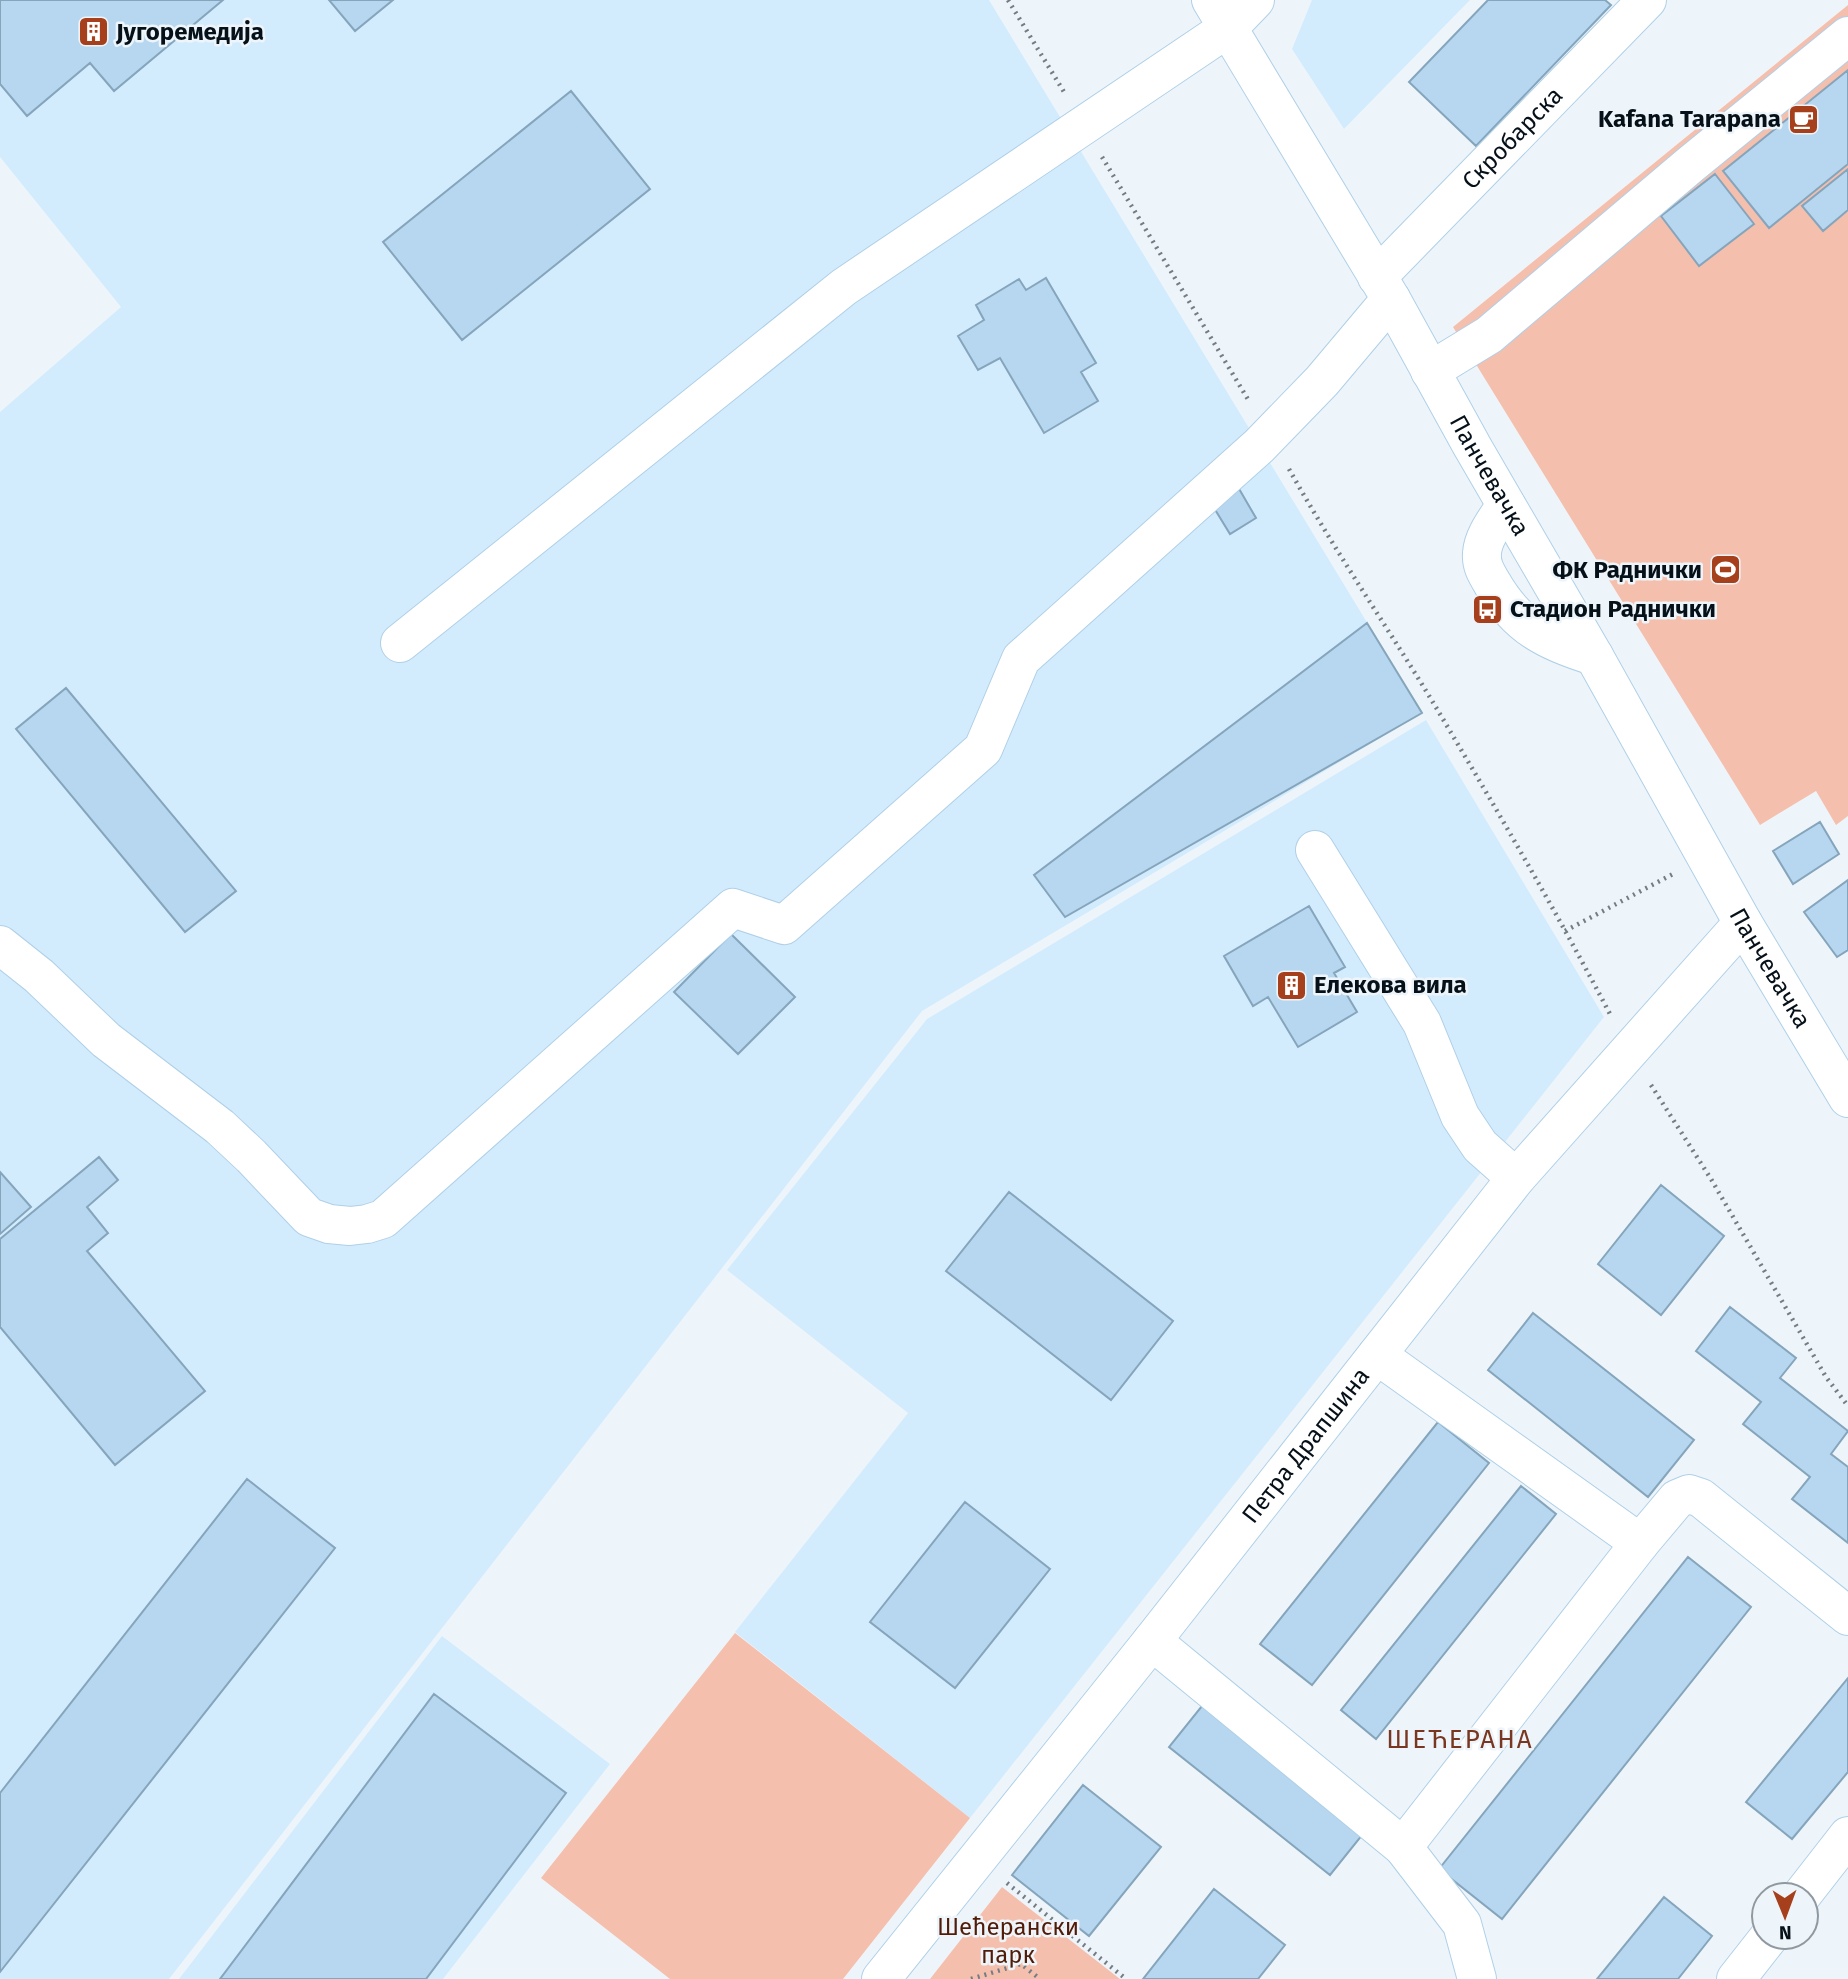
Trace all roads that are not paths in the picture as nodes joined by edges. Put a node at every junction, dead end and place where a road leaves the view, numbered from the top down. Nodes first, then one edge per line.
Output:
1 (1255, 0) edge
2 (1647, 0) edge
3 (1219, 14) edge
4 (1848, 36) edge
5 (1384, 288) junction
6 (1430, 371) junction
7 (1506, 505) junction
8 (400, 643) dead end
9 (1594, 656) junction
10 (1315, 850) dead end
11 (1743, 923) junction
12 (0, 945) edge
13 (1848, 1098) edge
14 (1516, 1178) junction
15 (1377, 1355) junction
16 (1640, 1543) junction
17 (1848, 1616) edge
18 (1152, 1641) junction
19 (1848, 1836) edge
20 (1403, 1847) junction
21 (1813, 1881) edge
22 (1758, 1951) edge
23 (881, 1979) edge
24 (1477, 1979) edge
25 (1736, 1979) edge

1 - 3 street
2 - 5 street, Скробарска
3 - 5 street, Панчевачка
3 - 8 street
4 - 6 street
5 - 6 street, Панчевачка
5 - 12 street, Скробарска
6 - 7 street, Панчевачка
7 - 9 street, Панчевачка
7 - 9 street
9 - 11 street, Панчевачка
10 - 14 street
11 - 13 street, Панчевачка
11 - 14 street, Петра Драпшина
14 - 15 street, Петра Драпшина
15 - 16 street
15 - 18 street, Петра Драпшина
16 - 17 street
16 - 20 street
18 - 20 street
18 - 23 street, Петра Драпшина
19 - 21 street
20 - 24 street
22 - 25 street

